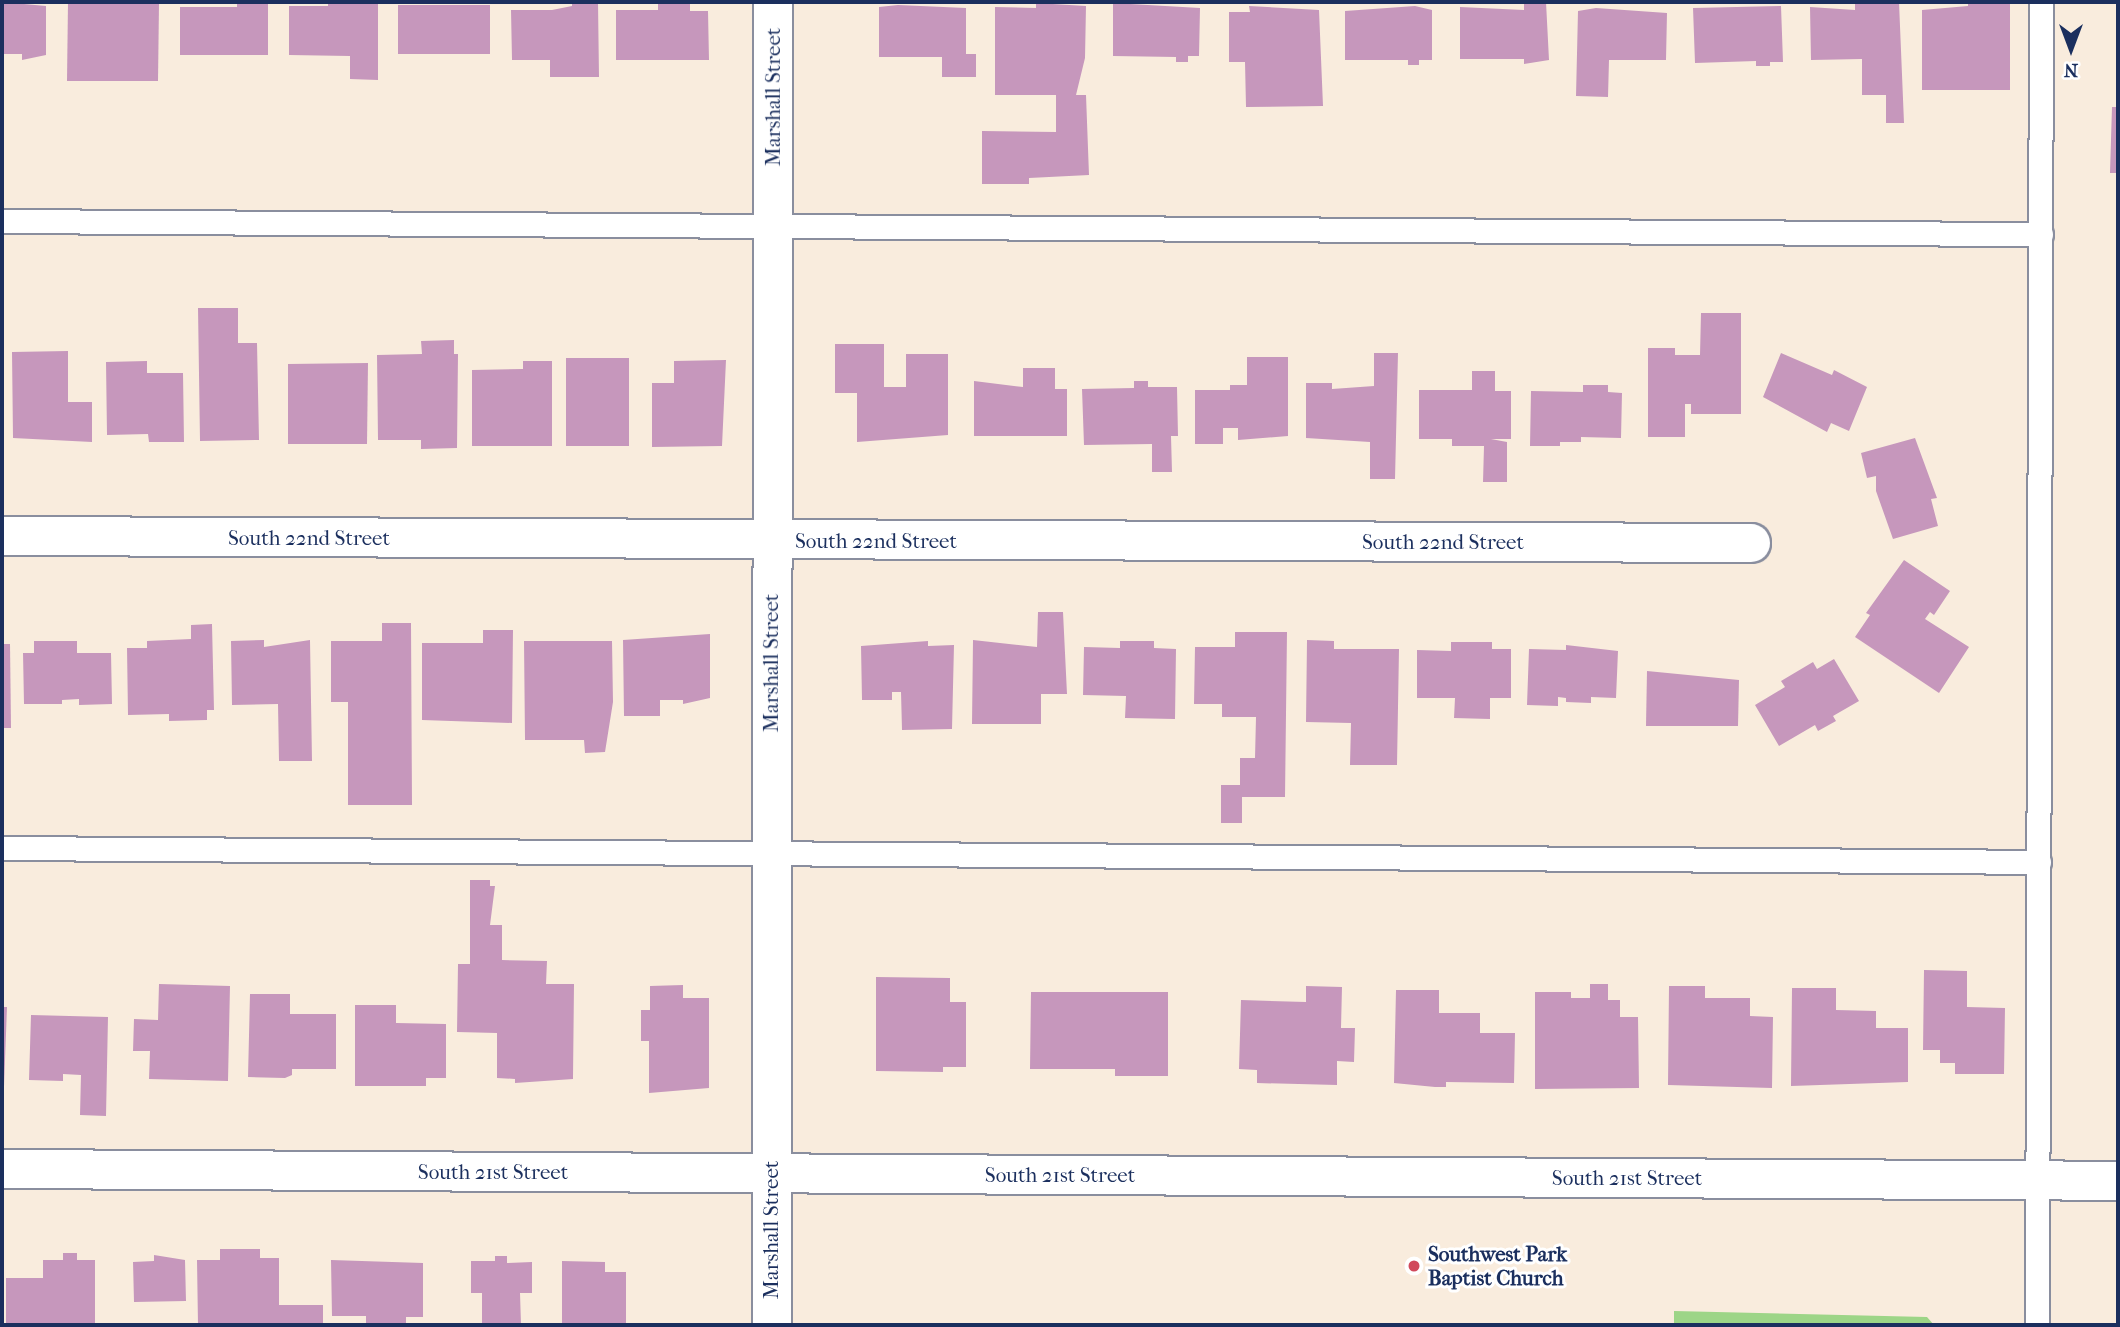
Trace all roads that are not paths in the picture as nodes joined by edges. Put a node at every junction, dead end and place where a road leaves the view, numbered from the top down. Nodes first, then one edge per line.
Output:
1 (774, 2) edge
2 (2041, 2) edge
3 (2, 221) edge
4 (772, 225) junction
5 (2041, 234) junction
6 (2, 536) edge
7 (771, 541) junction
8 (1751, 542) dead end
9 (2, 848) edge
10 (771, 850) junction
11 (2039, 862) junction
12 (2, 1169) edge
13 (771, 1173) junction
14 (2038, 1181) junction
15 (2118, 1181) edge
16 (772, 1325) edge
17 (2037, 1325) edge

1 - 4 street, Marshall Street
2 - 5 lane
3 - 4 lane
4 - 5 lane
4 - 7 street, Marshall Street
5 - 11 lane
6 - 7 street, South 22nd Street
7 - 8 street, South 22nd Street
7 - 10 street, Marshall Street
9 - 10 lane
10 - 11 lane
10 - 13 street, Marshall Street
11 - 14 lane
12 - 13 street, South 21st Street
13 - 14 street, South 21st Street
13 - 16 street, Marshall Street
14 - 15 street, South 21st Street
14 - 17 lane

